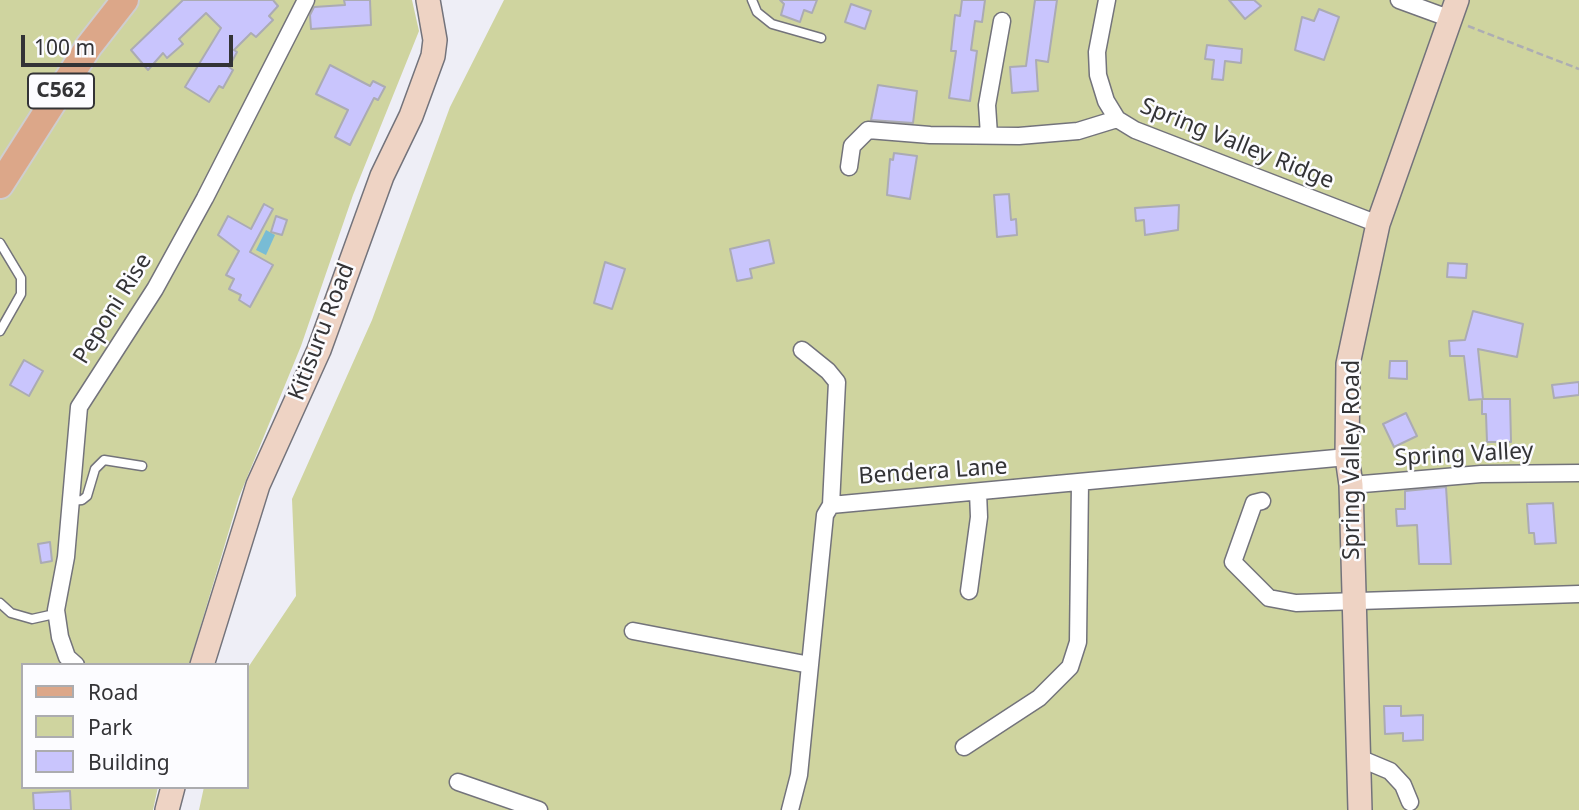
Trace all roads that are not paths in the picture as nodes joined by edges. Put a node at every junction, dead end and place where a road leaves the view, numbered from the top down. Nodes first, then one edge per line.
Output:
1 (125, 0) edge
2 (306, 0) edge
3 (428, 0) edge
4 (752, 0) edge
5 (1107, 0) edge
6 (1399, 0) edge
7 (1454, 10) edge
8 (1002, 21) dead end
9 (821, 38) dead end
10 (1118, 119) junction
11 (989, 135) junction
12 (849, 167) dead end
13 (0, 185) edge
14 (1378, 224) junction
15 (0, 243) edge
16 (0, 331) edge
17 (802, 350) dead end
18 (1347, 457) junction
19 (142, 466) dead end
20 (1579, 473) edge
21 (1080, 483) junction
22 (1351, 485) junction
23 (978, 492) junction
24 (70, 501) junction
25 (1262, 501) dead end
26 (831, 505) junction
27 (969, 591) dead end
28 (1579, 594) edge
29 (1352, 602) junction
30 (0, 603) edge
31 (56, 610) junction
32 (633, 631) dead end
33 (74, 663) edge
34 (203, 663) edge
35 (810, 665) junction
36 (964, 747) dead end
37 (1359, 758) junction
38 (457, 782) dead end
39 (172, 789) edge
40 (1410, 802) dead end
41 (167, 810) edge
42 (539, 810) edge
43 (790, 810) edge
44 (1360, 810) edge

1 - 13 main road, C562
2 - 24 street, Peponi Rise
3 - 34 street, Kitisuru Road
4 - 9 lane
5 - 10 street, Spring Valley Ridge
6 - 7 street
7 - 14 street, Spring Valley Road
8 - 11 street
10 - 11 street
10 - 14 street, Spring Valley Ridge
11 - 12 street
14 - 18 street, Spring Valley Road
15 - 16 lane
17 - 26 street
18 - 21 street, Bendera Lane
18 - 22 street, Spring Valley Road
19 - 24 lane
20 - 22 street, Spring Valley
21 - 23 street, Bendera Lane
21 - 36 street
22 - 29 street, Spring Valley Road
23 - 26 street, Bendera Lane
23 - 27 street
24 - 31 street, Peponi Rise
25 - 29 street
26 - 35 street, Bendera Lane
28 - 29 street
29 - 37 street, Spring Valley Road
30 - 31 lane
31 - 33 street, Peponi Rise
32 - 35 street
35 - 43 street, Bendera Lane
37 - 40 street
37 - 44 street, Spring Valley Road
38 - 42 street
39 - 41 street

